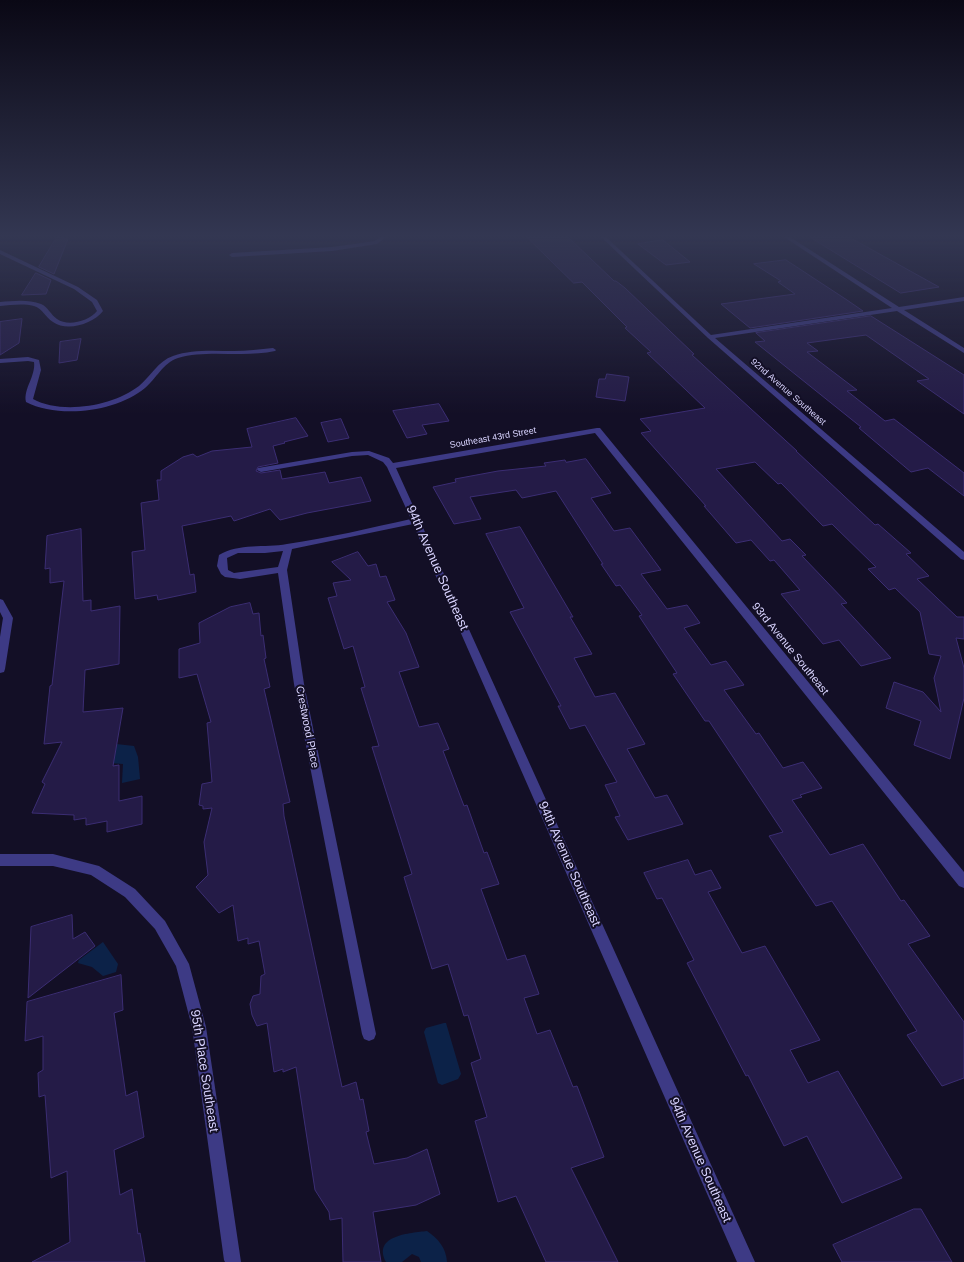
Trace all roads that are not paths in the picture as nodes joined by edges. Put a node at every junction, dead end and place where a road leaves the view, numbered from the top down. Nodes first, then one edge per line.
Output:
1 (88, 296) edge
2 (666, 296) edge
3 (877, 296) edge
4 (964, 299) edge
5 (0, 304) edge
6 (897, 309) junction
7 (710, 337) junction
8 (273, 350) dead end
9 (964, 351) edge
10 (0, 361) edge
11 (597, 430) joint
12 (391, 466) junction
13 (261, 470) dead end
14 (416, 521) junction
15 (288, 547) junction
16 (964, 557) edge
17 (282, 570) junction
18 (0, 602) edge
19 (0, 669) edge
20 (0, 860) edge
21 (964, 882) edge
22 (369, 1034) dead end
23 (233, 1260) dead end
24 (746, 1262) edge

1 - 5 street
2 - 7 street, 92nd Avenue Southeast
3 - 6 street
4 - 6 street
6 - 7 street
6 - 9 street
7 - 16 street, 92nd Avenue Southeast
8 - 10 street
11 - 12 street, Southeast 43rd Street
11 - 21 street, 93rd Avenue Southeast
12 - 13 street
12 - 14 street, 94th Avenue Southeast
14 - 15 street
14 - 24 street, 94th Avenue Southeast
15 - 17 street, Crestwood Place
15 - 17 street
17 - 22 street, Crestwood Place
18 - 19 street
20 - 23 street, 95th Place Southeast

